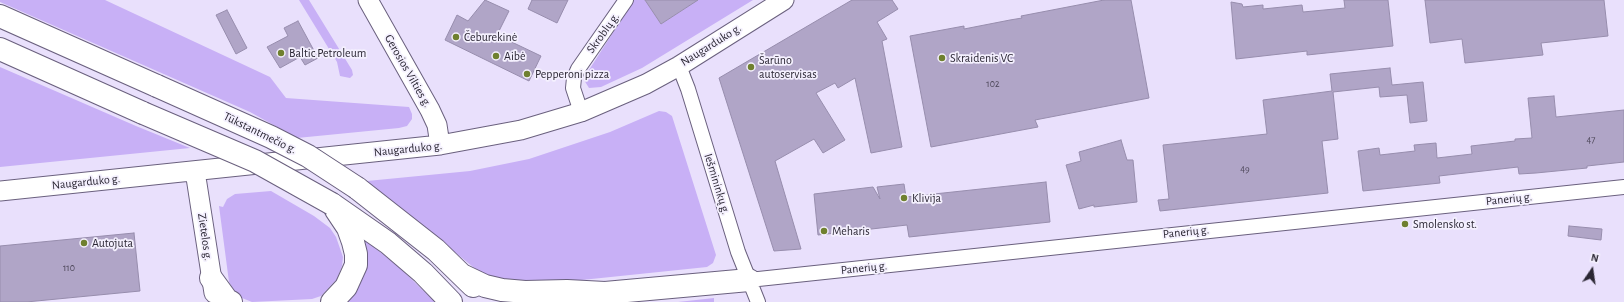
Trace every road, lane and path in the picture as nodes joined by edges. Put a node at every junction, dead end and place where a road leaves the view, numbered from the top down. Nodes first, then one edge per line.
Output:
1 (368, 0) edge
2 (626, 0) edge
3 (784, 0) edge
4 (0, 16) edge
5 (0, 49) edge
6 (679, 66) junction
7 (581, 112) junction
8 (440, 146) junction
9 (195, 171) junction
10 (1624, 187) edge
11 (0, 191) edge
12 (332, 204) junction
13 (464, 276) junction
14 (211, 278) junction
15 (749, 280) junction
16 (605, 293) junction
17 (215, 302) edge
18 (231, 302) edge
19 (332, 302) edge
20 (451, 302) edge
21 (488, 302) edge
22 (584, 302) edge
23 (758, 302) edge

1 - 8 main road, Gerosios Vilties g.
2 - 7 street, Skroblų g.
3 - 6 main road, Naugarduko g.
4 - 13 highway, Tūkstantmečio g., bridge
5 - 12 highway, bridge
6 - 7 main road, Naugarduko g.
6 - 15 street, Iešmininkų g.
7 - 8 main road, Naugarduko g.
8 - 9 main road, Naugarduko g.
9 - 11 main road, Naugarduko g.
9 - 14 main road, Zietelos g.
10 - 15 street, Panerių g.
12 - 19 highway
12 - 20 highway
13 - 16 highway
13 - 21 highway, Tūkstantmečio g.
14 - 17 main road, Zietelos g.
14 - 18 highway
15 - 16 highway
15 - 23 street, Iešmininkų g.
16 - 22 highway

